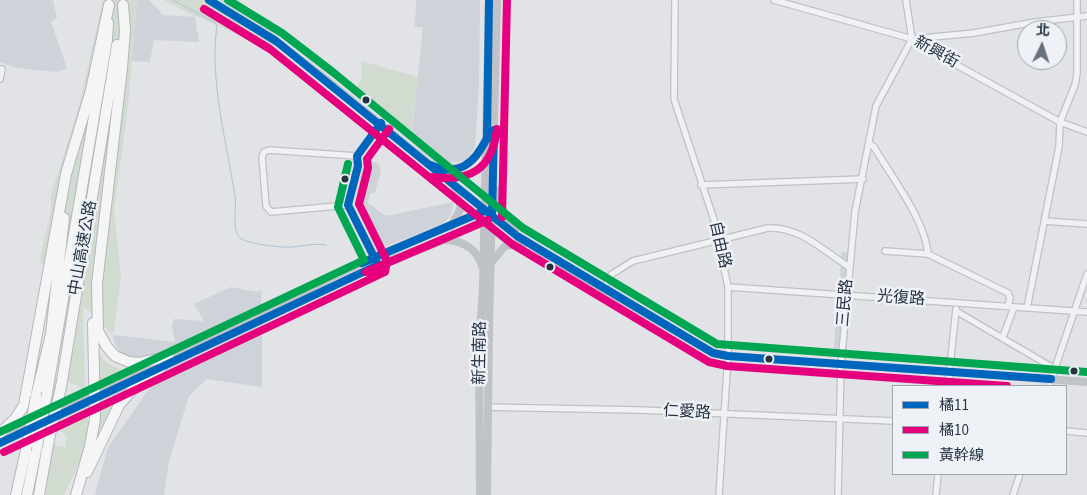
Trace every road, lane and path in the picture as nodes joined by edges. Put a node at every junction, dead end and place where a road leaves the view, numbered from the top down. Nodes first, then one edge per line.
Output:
1 (209, 0) edge
2 (489, 0) edge
3 (497, 0) edge
4 (675, 0) edge
5 (774, 0) edge
6 (906, 0) edge
7 (1077, 0) edge
8 (109, 3) edge
9 (124, 3) edge
10 (1087, 16) edge
11 (1077, 17) junction
12 (912, 39) junction
13 (0, 69) edge
14 (0, 79) edge
15 (1060, 122) junction
16 (381, 124) junction
17 (1087, 132) edge
18 (487, 138) junction
19 (870, 143) junction
20 (357, 156) junction
21 (432, 167) junction
22 (66, 174) junction
23 (863, 179) junction
24 (494, 181) junction
25 (453, 185) junction
26 (701, 185) junction
27 (348, 205) junction
28 (484, 211) junction
29 (488, 219) junction
30 (1044, 221) junction
31 (1087, 224) edge
32 (448, 228) junction
33 (517, 236) junction
34 (444, 240) junction
35 (720, 242) junction
36 (528, 243) junction
37 (884, 251) dead end
38 (928, 254) junction
39 (374, 257) junction
40 (378, 266) junction
41 (487, 267) junction
42 (849, 267) junction
43 (1087, 274) edge
44 (97, 284) junction
45 (728, 287) junction
46 (603, 289) junction
47 (846, 295) junction
48 (956, 303) junction
49 (1011, 306) junction
50 (1027, 308) junction
51 (956, 311) junction
52 (1075, 311) junction
53 (1087, 312) edge
54 (1003, 337) junction
55 (728, 356) junction
56 (168, 357) junction
57 (841, 364) junction
58 (162, 368) junction
59 (1055, 368) junction
60 (950, 371) junction
61 (1087, 382) edge
62 (1050, 383) edge
63 (948, 385) edge
64 (94, 396) junction
65 (484, 407) junction
66 (725, 414) junction
67 (840, 418) junction
68 (892, 421) edge
69 (1067, 431) edge
70 (0, 433) edge
71 (1087, 433) edge
72 (0, 443) edge
73 (938, 475) edge
74 (1020, 475) edge
75 (16, 495) edge
76 (27, 495) edge
77 (39, 495) edge
78 (76, 495) edge
79 (480, 495) edge
80 (488, 495) edge
81 (719, 495) edge
82 (838, 495) edge
83 (936, 495) edge
84 (1013, 495) edge

1 - 16 main road
2 - 18 main road, 新生南路
3 - 24 main road
4 - 26 street, 自由路
5 - 12 street, 新興街
6 - 12 street
7 - 11 street
8 - 22 highway
8 - 76 highway, 中山高速公路, bridge
9 - 44 highway
9 - 77 highway, 中山高速公路, bridge
10 - 11 street
11 - 12 street
11 - 15 street
12 - 15 street, 新興街
12 - 19 street, 三民路
13 - 14 street
15 - 17 street, 新興街
15 - 30 street
16 - 20 street
16 - 21 main road
18 - 21 main road
18 - 28 main road, 新生南路
19 - 23 street, 三民路
19 - 38 street
20 - 27 street
20 - 27 street
21 - 25 main road
22 - 70 highway
22 - 75 highway, bridge
23 - 26 street
23 - 42 street, 三民路
24 - 29 main road
24 - 33 main road
25 - 28 main road
25 - 32 main road
26 - 35 street, 自由路
27 - 39 street
28 - 29 main road, 新生南路
28 - 32 main road
29 - 33 main road
29 - 34 main road
29 - 41 main road, 新生南路
30 - 31 street
30 - 50 street
32 - 39 main road
33 - 36 main road
34 - 40 main road
34 - 41 main road
35 - 42 street
35 - 45 street, 自由路
35 - 46 street
36 - 41 main road
36 - 46 main road
37 - 38 street
38 - 49 street
39 - 40 street
39 - 56 main road
40 - 58 main road
41 - 65 main road, 新生南路
42 - 47 street, 三民路
43 - 52 street
44 - 56 highway
44 - 64 highway
45 - 47 street, 光復路
45 - 55 street, 自由路
46 - 55 main road
47 - 48 street, 光復路
47 - 57 street, 三民路
48 - 49 street, 光復路
48 - 51 street
49 - 50 street, 光復路
49 - 54 street
50 - 52 street, 光復路
51 - 54 street
51 - 60 street
52 - 53 street, 光復路
52 - 59 street
54 - 59 street
55 - 57 main road
55 - 66 street, 自由路
56 - 64 main road
57 - 60 main road
57 - 67 street, 三民路
58 - 64 main road
58 - 78 highway
59 - 62 street
60 - 62 main road
60 - 63 street
61 - 62 main road
64 - 70 main road
64 - 72 main road
64 - 78 highway
65 - 66 street, 仁愛路
65 - 79 main road, 新生南路
65 - 80 main road, 新生南路
66 - 67 street, 仁愛路
66 - 81 street, 自由路
67 - 68 street, 仁愛路
67 - 82 street, 三民路
69 - 71 street
73 - 83 street
74 - 84 street

